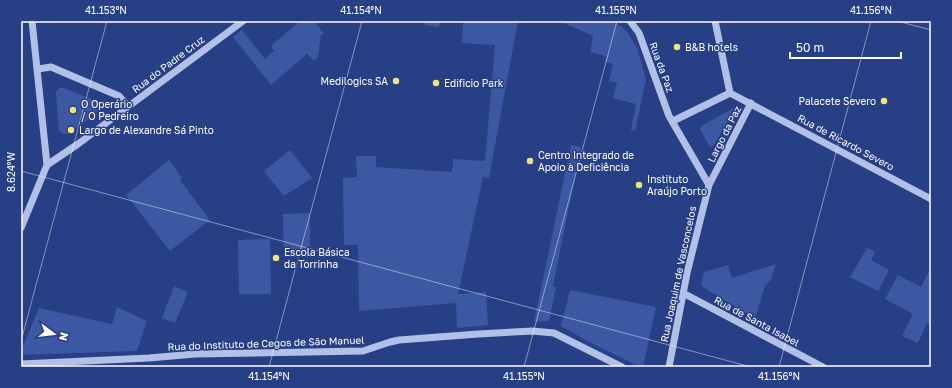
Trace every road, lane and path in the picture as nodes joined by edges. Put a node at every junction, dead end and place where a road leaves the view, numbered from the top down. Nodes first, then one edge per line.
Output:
1 (32, 21) edge
2 (243, 21) edge
3 (630, 21) edge
4 (715, 21) edge
5 (38, 69) junction
6 (730, 93) junction
7 (751, 103) junction
8 (128, 106) junction
9 (673, 121) junction
10 (47, 165) junction
11 (709, 185) junction
12 (931, 199) edge
13 (21, 228) edge
14 (683, 293) junction
15 (21, 364) edge
16 (622, 367) edge
17 (669, 367) edge
18 (823, 367) edge

1 - 5 street
2 - 8 street, Rua do Padre Cruz
3 - 9 street, Rua da Paz
4 - 6 street
5 - 8 street
5 - 10 street
6 - 7 street, Largo da Paz
6 - 9 street, Largo da Paz
7 - 11 street, Largo da Paz
7 - 12 street, Rua de Ricardo Severo
8 - 10 street, Rua do Padre Cruz
9 - 11 street, Largo da Paz
10 - 13 street
11 - 14 street, Rua Joaquim de Vasconcelos
14 - 17 street, Rua Joaquim de Vasconcelos
14 - 18 street, Rua de Santa Isabel
15 - 16 street, Rua do Instituto de Cegos de São Manuel

